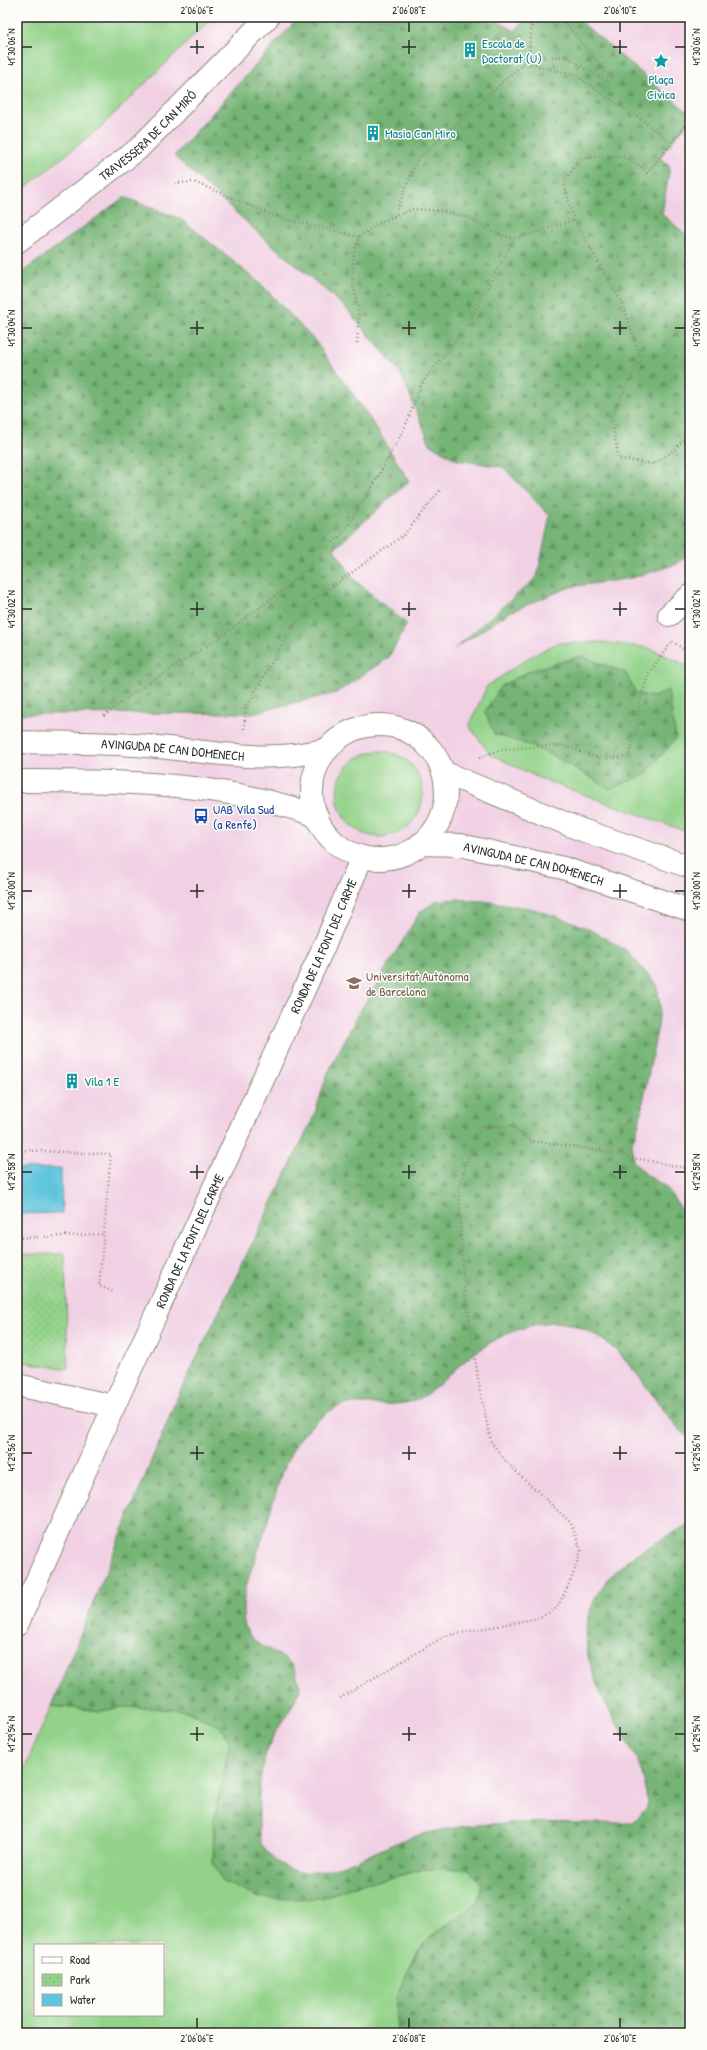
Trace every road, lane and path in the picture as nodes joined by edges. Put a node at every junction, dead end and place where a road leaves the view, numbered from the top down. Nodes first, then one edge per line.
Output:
1 (268, 17) edge
2 (533, 17) edge
3 (560, 17) edge
4 (528, 58) junction
5 (690, 120) edge
6 (671, 143) junction
7 (174, 183) dead end
8 (393, 217) junction
9 (574, 220) junction
10 (359, 237) junction
11 (514, 239) junction
12 (17, 242) edge
13 (357, 343) dead end
14 (690, 432) edge
15 (441, 489) dead end
16 (690, 596) edge
17 (669, 615) dead end
18 (690, 654) edge
19 (690, 658) edge
20 (690, 688) edge
21 (102, 717) dead end
22 (243, 734) dead end
23 (17, 742) edge
24 (328, 749) junction
25 (475, 759) dead end
26 (443, 772) junction
27 (17, 781) edge
28 (317, 816) junction
29 (420, 844) junction
30 (362, 857) junction
31 (690, 867) edge
32 (690, 910) edge
33 (17, 1150) edge
34 (690, 1169) edge
35 (103, 1234) junction
36 (17, 1238) edge
37 (114, 1292) dead end
38 (17, 1385) edge
39 (114, 1406) junction
40 (17, 1626) edge
41 (340, 1698) dead end

1 - 12 street, TRAVESSERA DE CAN MIRÓ
2 - 4 path
3 - 4 path
4 - 6 path
4 - 8 path
5 - 6 path
6 - 9 path
7 - 10 path
8 - 10 path
8 - 11 path
9 - 11 path
9 - 14 path
10 - 13 path
11 - 21 path
15 - 22 path
16 - 17 street
18 - 25 path
19 - 20 path
23 - 24 street, AVINGUDA DE CAN DOMENECH
24 - 26 street
24 - 28 street
26 - 29 street
26 - 31 street
27 - 28 street
28 - 30 street
29 - 30 street
29 - 32 street, AVINGUDA DE CAN DOMENECH
30 - 39 street, RONDA DE LA FONT DEL CARME
33 - 35 path
34 - 41 path
35 - 36 path
35 - 37 path
38 - 39 street
39 - 40 street, RONDA DE LA FONT DEL CARME

